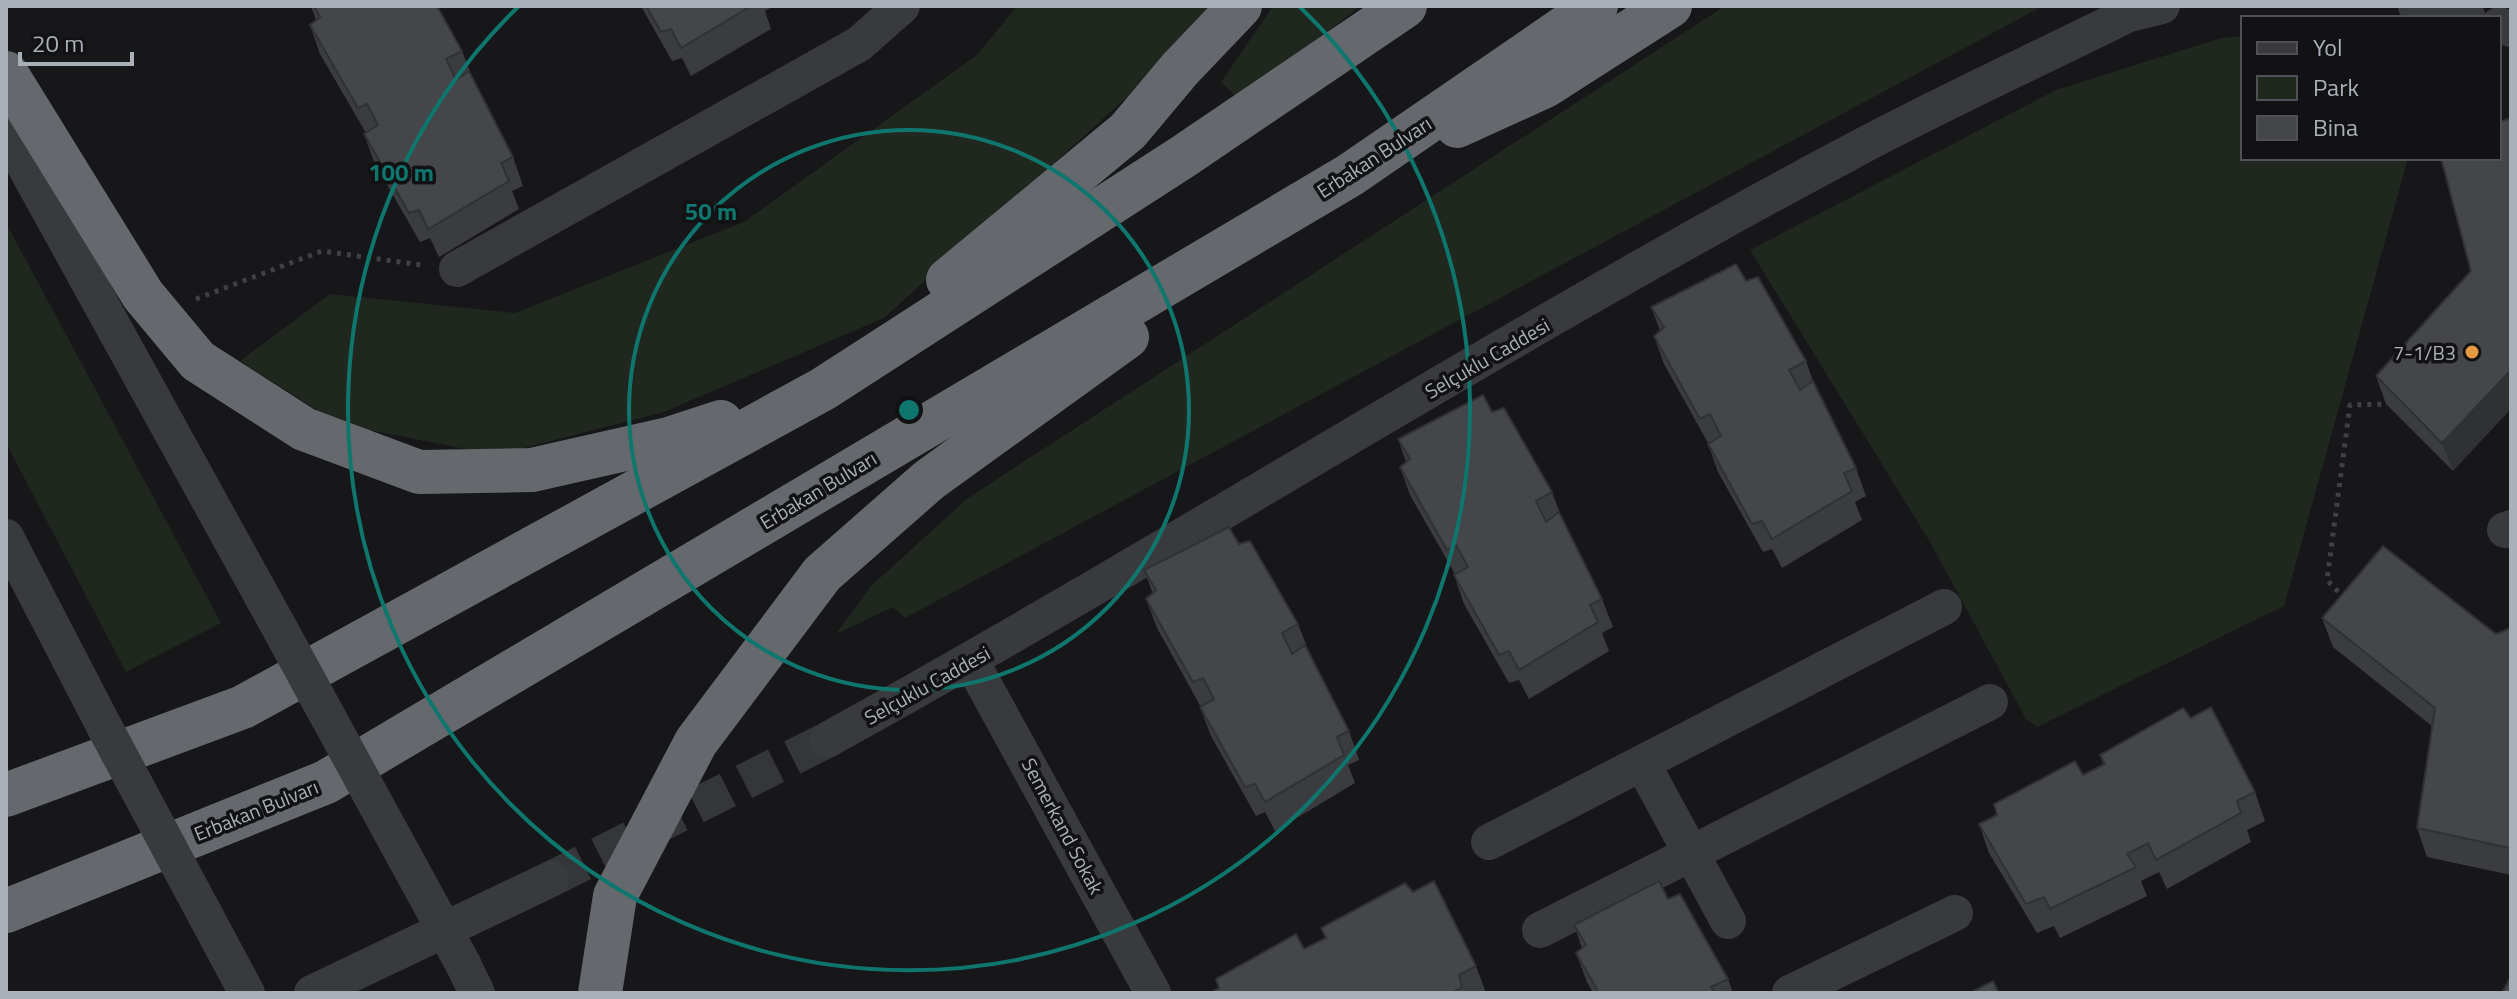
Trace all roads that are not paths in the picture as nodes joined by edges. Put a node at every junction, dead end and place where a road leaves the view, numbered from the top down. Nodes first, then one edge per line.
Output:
1 (902, 6) edge
2 (1240, 6) edge
3 (1405, 6) edge
4 (1596, 6) edge
5 (1670, 6) edge
6 (2162, 6) edge
7 (2416, 6) edge
8 (2459, 16) edge
9 (6, 73) edge
10 (6, 132) edge
11 (1350, 175) junction
12 (457, 269) road end
13 (823, 389) junction
14 (6, 537) edge
15 (1944, 607) dead end
16 (971, 661) junction
17 (1990, 702) dead end
18 (827, 740) tunnel mouth
19 (1642, 763) junction
20 (6, 795) edge
21 (1489, 842) dead end
22 (1691, 854) junction
23 (551, 879) tunnel mouth
24 (6, 911) edge
25 (1955, 913) dead end
26 (1728, 921) dead end
27 (1540, 930) dead end
28 (470, 979) edge
29 (247, 993) edge
30 (312, 993) edge
31 (600, 993) edge
32 (1153, 993) edge
33 (1790, 993) edge

1 - 12 street
2 - 13 highway
3 - 13 highway
4 - 11 highway, Erbakan Bulvarı
5 - 11 highway
6 - 16 street, Selçuklu Caddesi
7 - 8 street
9 - 13 highway
10 - 28 street, bridge
11 - 24 highway, Erbakan Bulvarı
11 - 31 highway
13 - 20 highway
14 - 29 street, bridge
15 - 19 street
16 - 18 street, Selçuklu Caddesi
16 - 32 street, Semerkand Sokak
17 - 22 street
19 - 21 street
19 - 22 street
22 - 26 street
22 - 27 street
23 - 30 street
25 - 33 street

